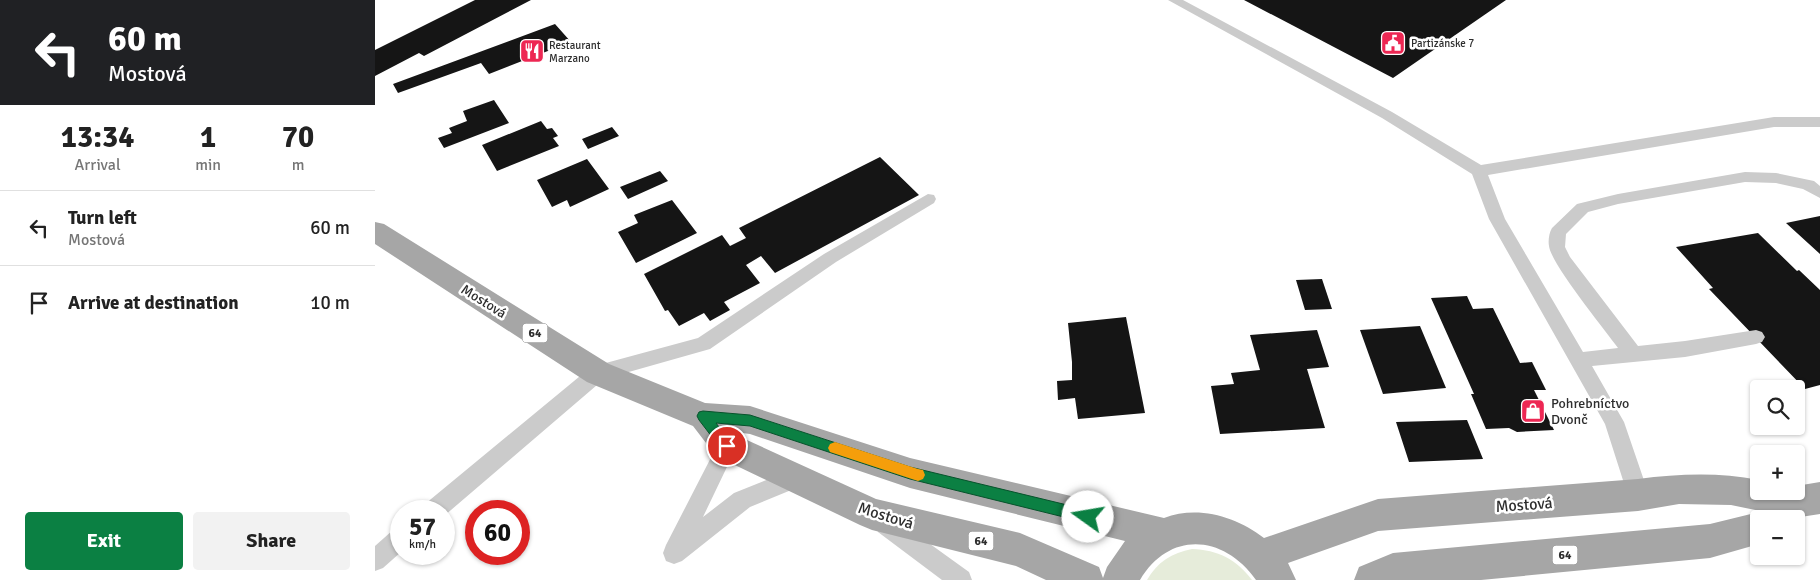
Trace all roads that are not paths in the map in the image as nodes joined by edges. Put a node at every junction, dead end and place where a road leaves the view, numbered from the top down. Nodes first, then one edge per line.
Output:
1 (1174, 0) edge
2 (1820, 122) edge
3 (1479, 171) junction
4 (1820, 193) edge
5 (928, 199) dead end
6 (375, 231) edge
7 (1756, 337) dead end
8 (1634, 354) junction
9 (1578, 360) junction
10 (598, 373) junction
11 (703, 416) junction
12 (727, 446) junction
13 (794, 479) junction
14 (1638, 495) junction
15 (446, 500) edge
16 (1795, 506) edge
17 (872, 514) junction
18 (1750, 530) edge
19 (1162, 534) junction
20 (390, 547) edge
21 (375, 560) edge
22 (1269, 568) edge
23 (961, 580) edge
24 (1086, 580) edge
25 (1120, 580) edge
26 (1372, 580) edge

1 - 3 lane
2 - 3 lane
3 - 9 lane
4 - 8 lane
5 - 10 lane
6 - 10 main road, Mostová / 64
7 - 8 lane
8 - 9 lane
9 - 14 lane
10 - 11 main road, Mostová / 64
10 - 15 lane
11 - 12 main road, Mostová / 64
11 - 19 main road, Mostová / 64
12 - 13 main road, Mostová / 64
12 - 13 lane
13 - 17 main road, Mostová / 64
14 - 16 main road, Mostová / 64
14 - 22 main road, Mostová / 64
17 - 23 lane
17 - 24 main road, Mostová / 64
18 - 26 main road, 64
19 - 22 main road, 64
19 - 25 main road, 64
20 - 21 lane

